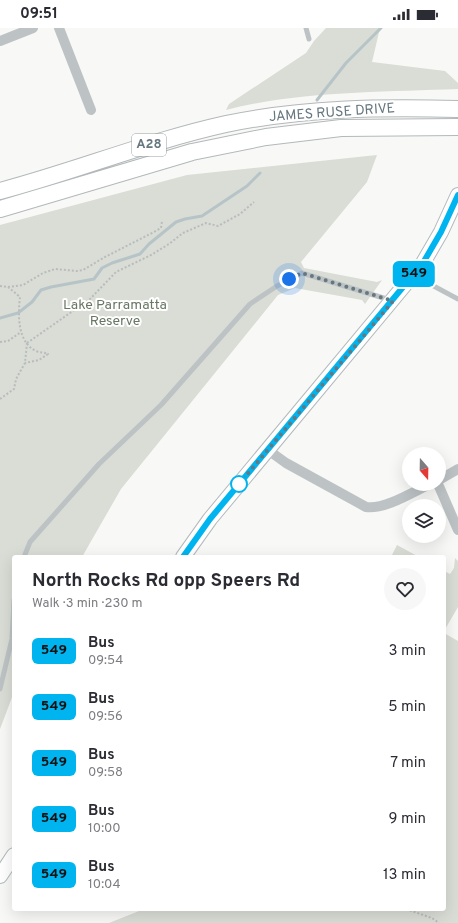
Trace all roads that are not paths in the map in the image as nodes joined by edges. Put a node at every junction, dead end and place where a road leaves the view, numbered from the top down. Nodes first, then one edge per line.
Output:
1 (33, 28) edge
2 (59, 28) edge
3 (306, 28) edge
4 (309, 39) dead end
5 (0, 41) edge
6 (458, 109) edge
7 (91, 110) dead end
8 (456, 127) edge
9 (0, 191) edge
10 (458, 194) edge
11 (0, 209) edge
12 (413, 275) junction
13 (458, 299) edge
14 (393, 301) junction
15 (268, 450) junction
16 (458, 469) edge
17 (446, 476) edge
18 (415, 491) edge
19 (441, 491) edge
20 (458, 530) edge
21 (25, 555) edge
22 (184, 555) edge
23 (12, 639) edge
24 (0, 689) edge
25 (12, 858) edge
26 (0, 876) edge

1 - 5 street
2 - 7 street
3 - 4 lane
6 - 9 highway, JAMES RUSE DRIVE / A28
8 - 11 highway, JAMES RUSE DRIVE / A28
10 - 12 main road
12 - 13 lane
12 - 14 main road
14 - 15 main road
14 - 21 lane
15 - 18 street
15 - 22 main road
16 - 17 street
19 - 20 street
23 - 24 lane
25 - 26 main road

